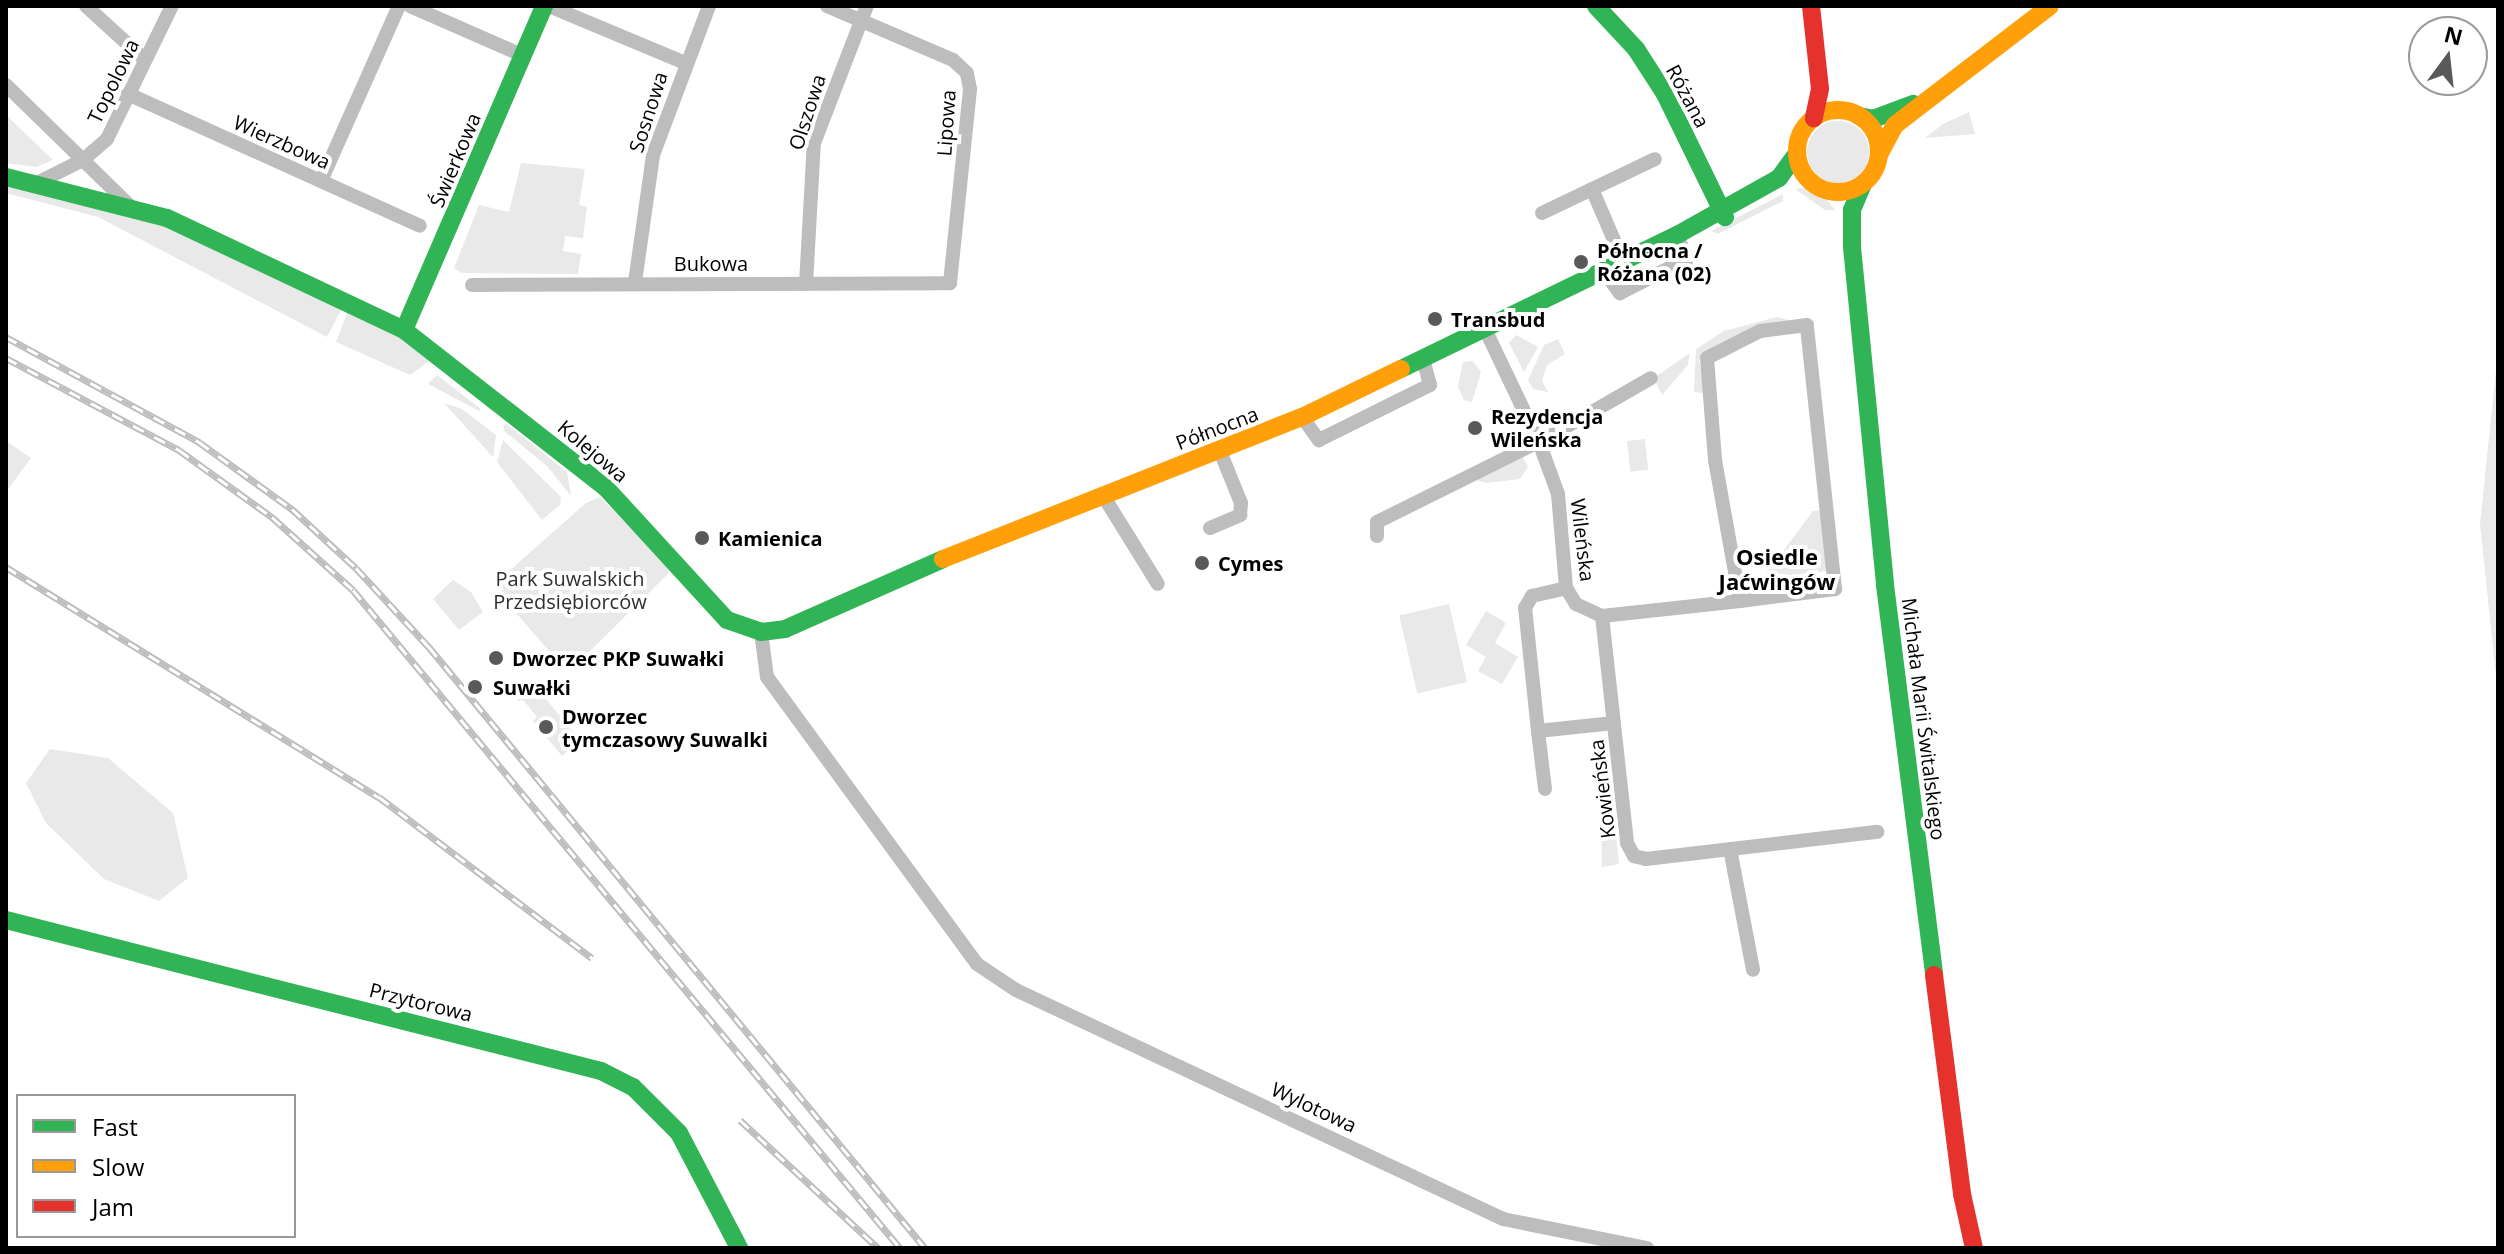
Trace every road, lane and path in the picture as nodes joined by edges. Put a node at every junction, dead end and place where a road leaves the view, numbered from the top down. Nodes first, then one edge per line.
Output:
1 (86, 6) edge
2 (172, 6) edge
3 (399, 6) edge
4 (410, 6) edge
5 (547, 6) edge
6 (709, 6) edge
7 (827, 6) edge
8 (867, 6) edge
9 (1596, 6) edge
10 (1811, 6) edge
11 (2050, 6) edge
12 (862, 21) junction
13 (524, 56) junction
14 (144, 59) junction
15 (685, 63) junction
16 (1820, 63) junction
17 (6, 85) edge
18 (128, 94) junction
19 (1934, 96) junction
20 (1853, 113) junction
21 (1814, 118) junction
22 (1797, 153) junction
23 (1879, 156) junction
24 (1655, 159) dead end
25 (83, 160) junction
26 (6, 177) edge
27 (321, 181) junction
28 (35, 184) junction
29 (1863, 184) junction
30 (1817, 186) junction
31 (1592, 189) junction
32 (130, 206) junction
33 (1542, 213) dead end
34 (1723, 213) junction
35 (420, 226) dead end
36 (1677, 235) junction
37 (1852, 247) junction
38 (1623, 261) junction
39 (1603, 270) junction
40 (635, 282) junction
41 (950, 283) joint
42 (806, 284) junction
43 (472, 285) dead end
44 (1485, 329) junction
45 (404, 330) junction
46 (1423, 358) junction
47 (1651, 378) dead end
48 (1302, 417) junction
49 (1539, 442) junction
50 (1220, 451) junction
51 (1104, 497) junction
52 (1210, 528) dead end
53 (1377, 536) dead end
54 (1158, 584) dead end
55 (1566, 588) junction
56 (1740, 601) junction
57 (1602, 616) junction
58 (761, 632) junction
59 (1614, 723) junction
60 (1538, 731) junction
61 (1545, 789) dead end
62 (1877, 832) dead end
63 (1730, 849) junction
64 (6, 920) edge
65 (1753, 970) dead end
66 (1962, 1194) junction
67 (739, 1248) edge
68 (1647, 1248) edge
69 (1963, 1248) edge
70 (1974, 1248) edge

1 - 14 street
2 - 14 street, Topolowa
3 - 27 street
4 - 13 street
5 - 13 street, Świerkowa
5 - 15 street
6 - 15 street, Sosnowa
7 - 12 street, Lipowa
8 - 12 street, Olszowa
9 - 34 street, Różana
10 - 16 street
11 - 19 street
12 - 41 street, Lipowa
12 - 42 street, Olszowa
13 - 45 street, Świerkowa
14 - 18 street, Topolowa
15 - 40 street, Sosnowa
16 - 20 street
16 - 21 street
17 - 25 street
18 - 25 street, Topolowa
18 - 27 street, Wierzbowa
19 - 20 street
19 - 23 street
20 - 21 street
20 - 23 street
21 - 22 street
22 - 30 street
22 - 34 street, Północna
23 - 29 street
24 - 31 street
25 - 28 street, Topolowa
25 - 32 street
26 - 28 street, Kolejowa
27 - 35 street, Wierzbowa
28 - 32 street, Kolejowa
29 - 30 street
29 - 37 street, Michała Marii Świtalskiego
30 - 34 street, Północna
30 - 37 street, Michała Marii Świtalskiego
31 - 33 street
31 - 38 street
32 - 45 street, Kolejowa
34 - 36 street, Północna
36 - 38 street, Północna
36 - 39 street
37 - 66 street, Michała Marii Świtalskiego
38 - 39 street, Północna
39 - 44 street, Północna
40 - 42 street, Bukowa
40 - 43 street, Bukowa
41 - 42 street, Bukowa
44 - 46 street, Północna
44 - 49 street, Wileńska
45 - 58 street, Kolejowa
46 - 48 street, Północna
46 - 48 street
47 - 49 street
48 - 50 street, Północna
49 - 53 street
49 - 55 street, Wileńska
50 - 51 street, Północna
50 - 52 street
51 - 54 street
51 - 58 street, Północna
55 - 57 street, Wileńska
55 - 60 street
56 - 56 street
56 - 57 street
57 - 59 street, Kowieńska
58 - 68 street, Wylotowa
59 - 60 street
59 - 63 street, Kowieńska
60 - 61 street
62 - 63 street, Kowieńska
63 - 65 street
64 - 67 street, Przytorowa
66 - 69 street, Michała Marii Świtalskiego
66 - 70 street, Michała Marii Świtalskiego

